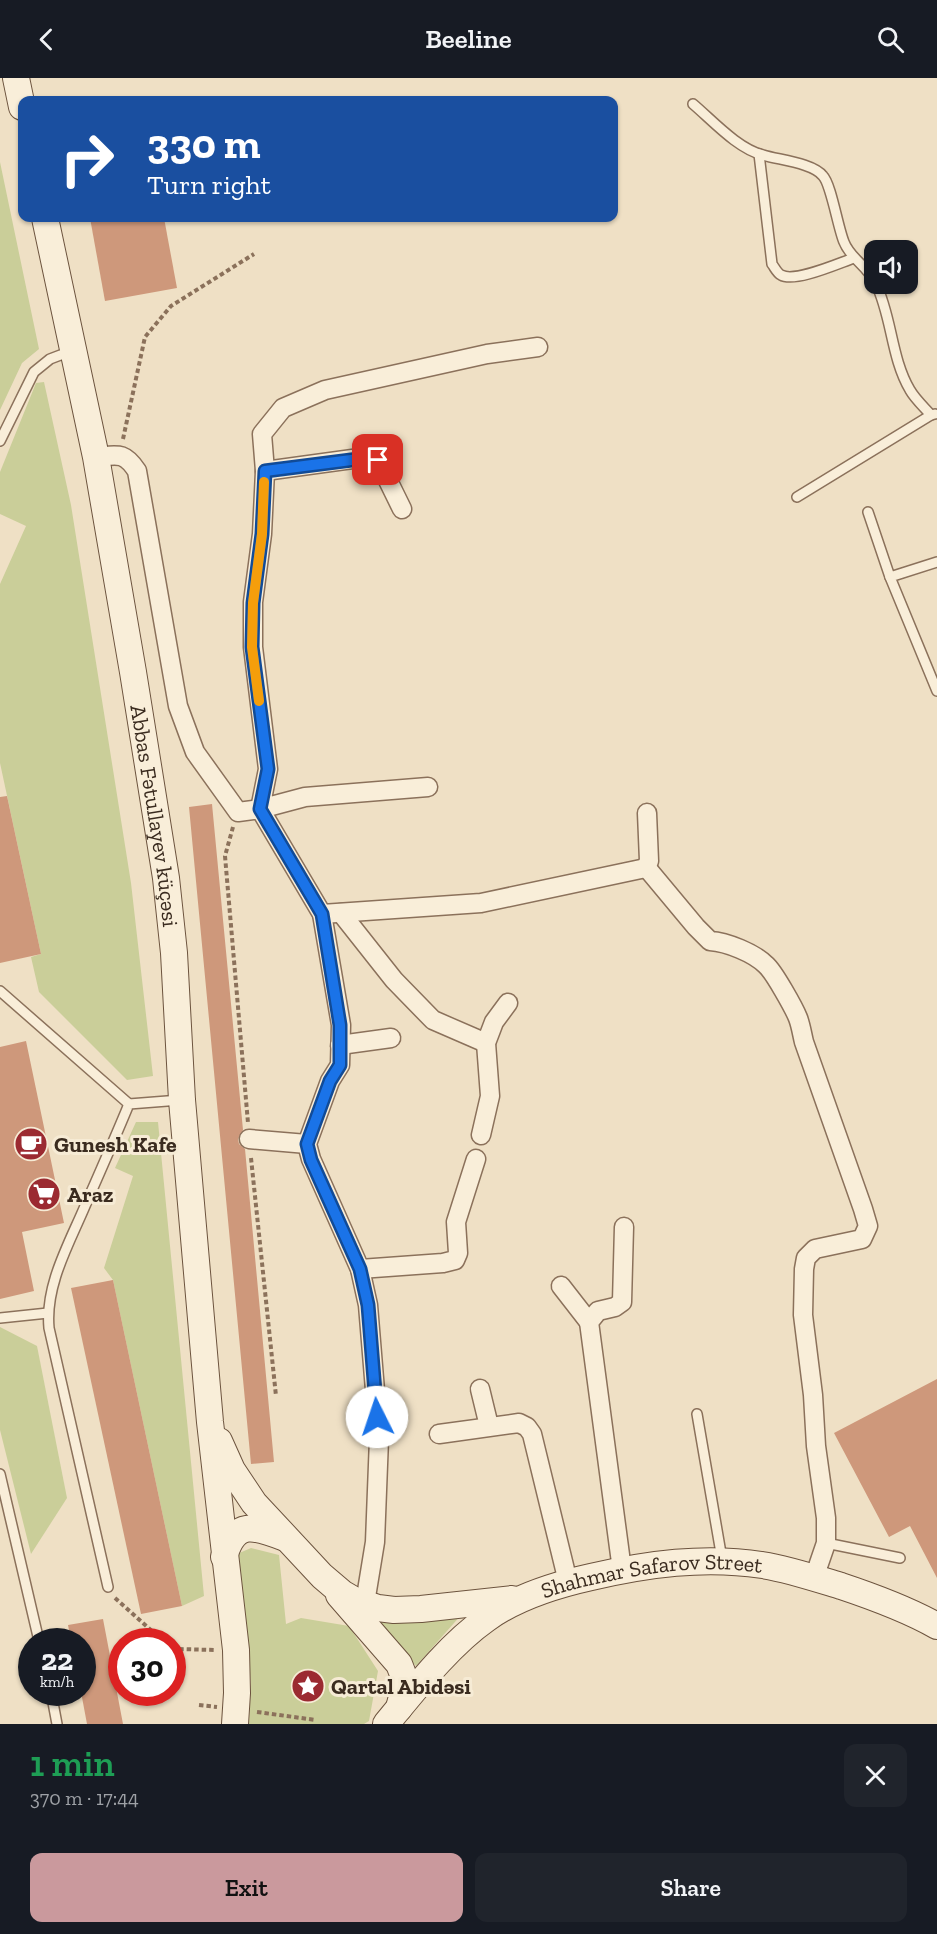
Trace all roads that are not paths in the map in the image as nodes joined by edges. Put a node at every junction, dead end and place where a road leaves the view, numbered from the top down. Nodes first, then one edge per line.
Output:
1 (16, 78) edge
2 (20, 96) edge
3 (693, 104) dead end
4 (759, 154) junction
5 (46, 222) edge
6 (854, 258) junction
7 (864, 267) edge
8 (881, 294) edge
9 (538, 347) dead end
10 (73, 350) junction
11 (934, 414) edge
12 (0, 441) edge
13 (107, 456) junction
14 (265, 471) junction
15 (797, 496) dead end
16 (402, 509) dead end
17 (868, 512) dead end
18 (937, 562) edge
19 (890, 577) junction
20 (937, 691) edge
21 (428, 787) dead end
22 (260, 809) junction
23 (647, 813) dead end
24 (646, 867) junction
25 (341, 913) junction
26 (322, 914) junction
27 (0, 991) edge
28 (508, 1003) dead end
29 (391, 1038) dead end
30 (486, 1043) junction
31 (340, 1045) junction
32 (182, 1100) junction
33 (129, 1104) junction
34 (481, 1136) dead end
35 (249, 1139) road end
36 (307, 1144) junction
37 (476, 1159) dead end
38 (624, 1227) dead end
39 (360, 1269) junction
40 (561, 1286) dead end
41 (48, 1313) junction
42 (0, 1318) edge
43 (589, 1322) junction
44 (480, 1389) dead end
45 (697, 1414) dead end
46 (210, 1422) junction
47 (489, 1426) junction
48 (439, 1434) dead end
49 (0, 1474) edge
50 (285, 1538) junction
51 (826, 1543) junction
52 (224, 1557) junction
53 (900, 1558) dead end
54 (722, 1561) junction
55 (622, 1570) junction
56 (322, 1576) junction
57 (814, 1578) junction
58 (568, 1582) junction
59 (108, 1587) road end
60 (525, 1598) junction
61 (365, 1604) junction
62 (937, 1626) edge
63 (36, 1628) edge
64 (54, 1706) edge
65 (392, 1716) edge
66 (57, 1724) edge
67 (235, 1724) edge

1 - 2 main road
3 - 4 lane
4 - 6 lane
4 - 6 lane
5 - 10 main road, Abbas Fətullayev küçəsi
6 - 7 lane
8 - 11 lane
9 - 14 street
10 - 12 lane
10 - 13 main road, Abbas Fətullayev küçəsi
11 - 15 lane
13 - 22 street
13 - 32 main road, Abbas Fətullayev küçəsi
14 - 16 street
14 - 22 street
17 - 19 lane
18 - 19 lane
19 - 20 lane
21 - 22 street
22 - 26 street
23 - 24 street
24 - 25 street
24 - 51 street
25 - 26 street
25 - 30 street
26 - 31 street
27 - 33 lane
28 - 30 street
29 - 31 street
30 - 34 street
31 - 36 street
32 - 33 lane
32 - 46 main road, Abbas Fətullayev küçəsi
33 - 41 lane
35 - 36 street
36 - 39 street
37 - 39 street
38 - 43 street
39 - 61 street
40 - 43 street
41 - 42 lane
41 - 59 lane
43 - 55 street
44 - 47 street
45 - 54 lane
46 - 50 main road
46 - 52 main road, Abbas Fətullayev küçəsi
47 - 48 street
47 - 58 street
49 - 63 lane
50 - 52 main road
50 - 56 main road
51 - 53 lane
51 - 57 street
52 - 67 main road, Abbas Fətullayev küçəsi
54 - 55 main road, Shahmar Safarov Street
54 - 57 main road, Shahmar Safarov Street
55 - 58 main road, Shahmar Safarov Street
56 - 61 main road
56 - 65 main road
57 - 62 main road, Shahmar Safarov Street
58 - 60 main road, Shahmar Safarov Street
60 - 61 main road
60 - 65 main road, Shahmar Safarov Street
64 - 66 lane

